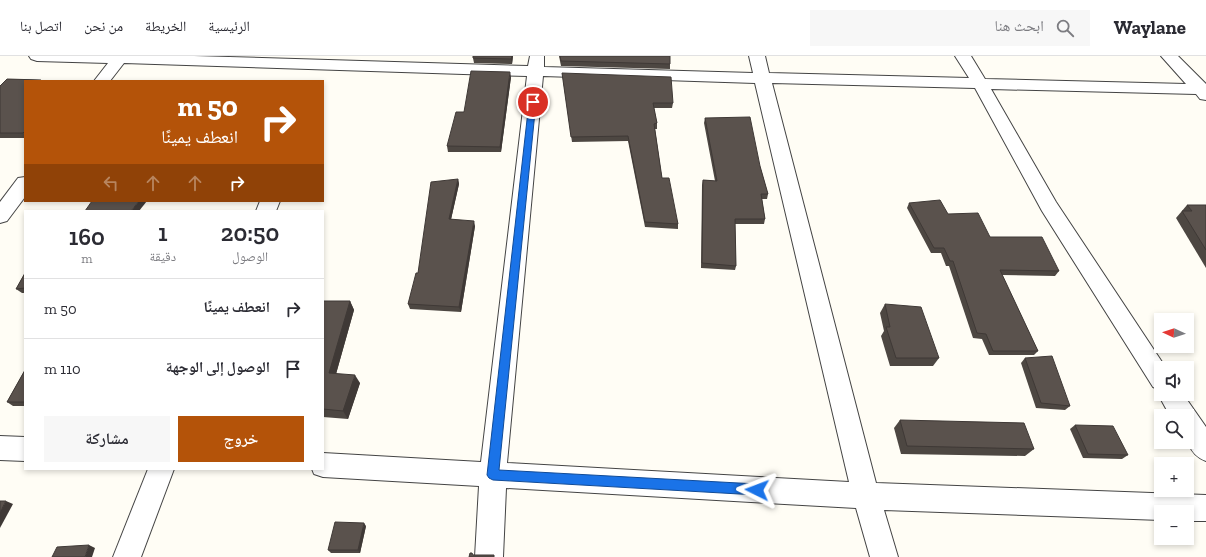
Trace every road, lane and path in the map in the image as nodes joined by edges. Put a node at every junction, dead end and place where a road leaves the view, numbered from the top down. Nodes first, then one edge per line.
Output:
1 (37, 56) edge
2 (757, 56) edge
3 (963, 56) edge
4 (1169, 56) edge
5 (120, 57) edge
6 (328, 60) edge
7 (536, 64) edge
8 (763, 78) junction
9 (103, 80) edge
10 (320, 80) edge
11 (980, 83) junction
12 (1204, 91) edge
13 (24, 184) edge
14 (0, 216) edge
15 (1154, 369) edge
16 (1194, 431) edge
17 (0, 448) edge
18 (24, 449) edge
19 (1206, 450) edge
20 (324, 465) edge
21 (161, 470) edge
22 (493, 475) junction
23 (866, 496) junction
24 (1206, 508) edge
25 (127, 557) edge
26 (489, 557) edge
27 (884, 557) edge

1 - 5 street
2 - 8 street
3 - 11 street
4 - 12 street
5 - 6 street
5 - 9 street
6 - 7 street
6 - 10 street
7 - 8 street
7 - 22 street
8 - 11 street
8 - 23 street
11 - 12 street
11 - 15 street
13 - 14 street
16 - 19 street
17 - 18 street
20 - 22 street
21 - 25 street
22 - 23 street
22 - 26 street
23 - 24 street
23 - 27 street

